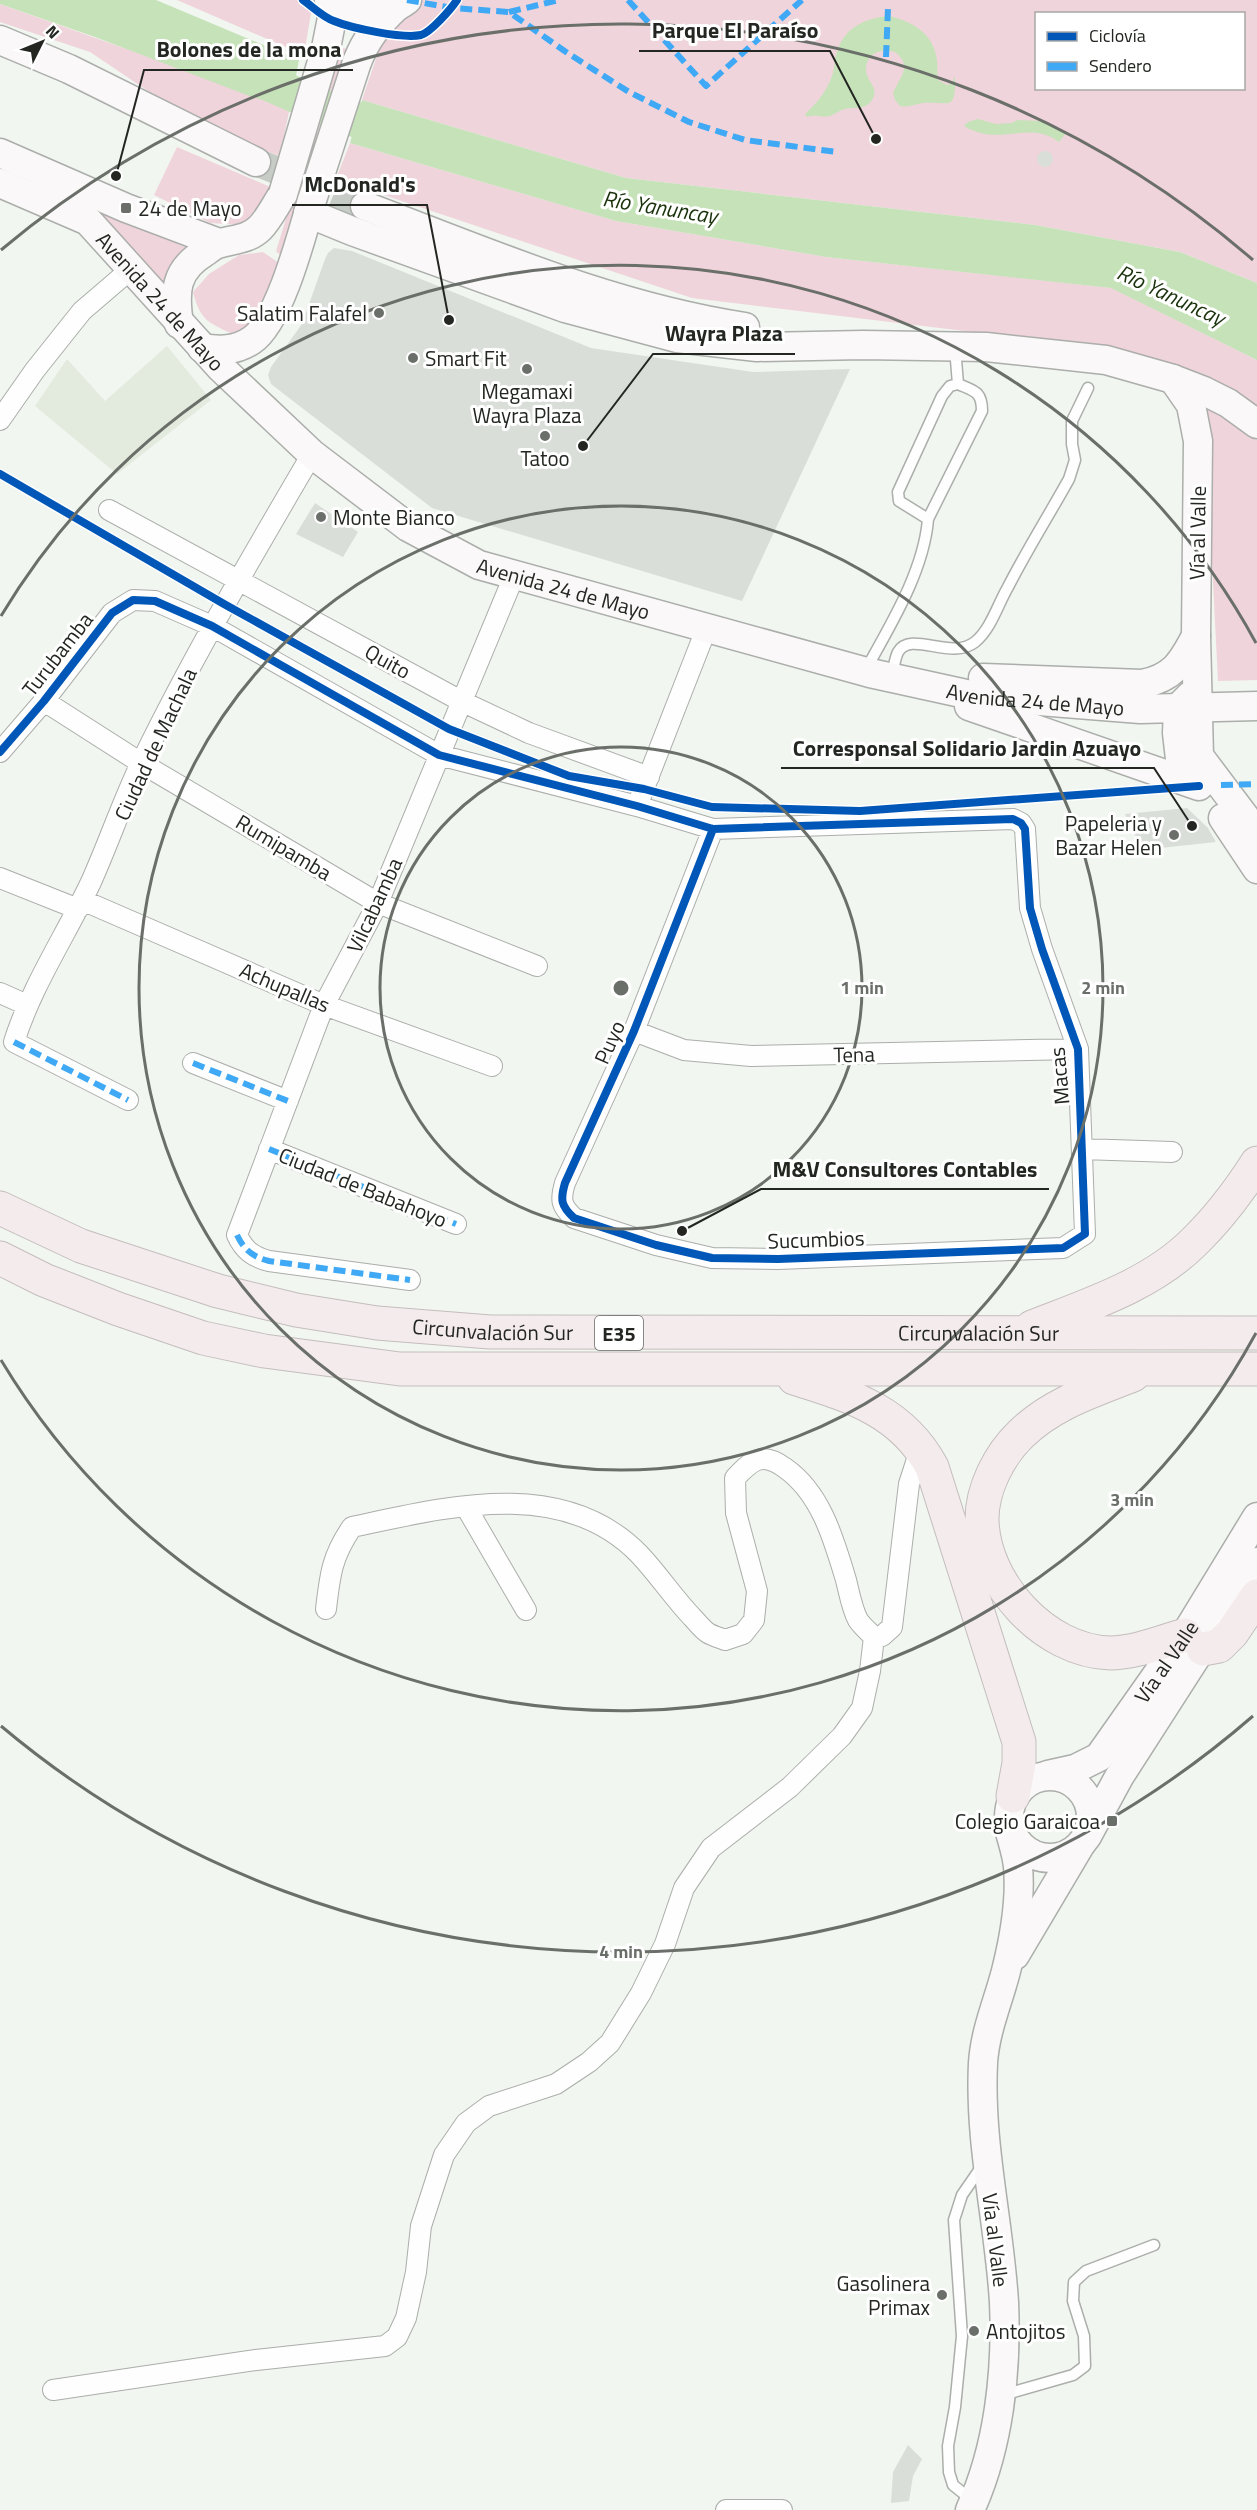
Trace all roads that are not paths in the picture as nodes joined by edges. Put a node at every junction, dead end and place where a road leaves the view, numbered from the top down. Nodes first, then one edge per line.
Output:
1 (329, 0) edge
2 (334, 0) edge
3 (402, 4) edge
4 (0, 40) edge
5 (0, 153) edge
6 (256, 162) tunnel mouth
7 (0, 183) edge
8 (310, 206) junction
9 (365, 206) tunnel mouth
10 (219, 243) junction
11 (131, 269) junction
12 (180, 324) junction
13 (863, 345) junction
14 (954, 346) junction
15 (202, 348) junction
16 (1173, 379) junction
17 (958, 384) junction
18 (1088, 388) dead end
19 (0, 420) edge
20 (1257, 424) edge
21 (312, 454) junction
22 (108, 510) dead end
23 (928, 519) junction
24 (514, 576) junction
25 (239, 579) junction
26 (212, 626) junction
27 (707, 627) junction
28 (1196, 636) junction
29 (876, 673) junction
30 (1257, 691) edge
31 (44, 701) junction
32 (461, 701) junction
33 (1191, 703) junction
34 (1257, 706) edge
35 (0, 752) edge
36 (439, 755) junction
37 (141, 763) junction
38 (649, 777) junction
39 (1199, 786) junction
40 (637, 806) junction
41 (713, 829) junction
42 (1257, 833) edge
43 (1257, 868) edge
44 (0, 878) edge
45 (378, 903) junction
46 (80, 904) junction
47 (537, 966) dead end
48 (0, 993) edge
49 (27, 1005) junction
50 (324, 1005) junction
51 (634, 1031) junction
52 (1078, 1049) junction
53 (193, 1064) dead end
54 (492, 1066) dead end
55 (128, 1100) dead end
56 (288, 1101) junction
57 (269, 1149) junction
58 (1082, 1149) junction
59 (1172, 1152) dead end
60 (1257, 1162) edge
61 (560, 1200) joint
62 (0, 1208) edge
63 (456, 1224) dead end
64 (1085, 1234) joint
65 (0, 1258) edge
66 (410, 1280) dead end
67 (1013, 1334) junction
68 (1257, 1334) edge
69 (1151, 1367) junction
70 (764, 1368) junction
71 (1257, 1368) edge
72 (921, 1447) junction
73 (466, 1507) junction
74 (1257, 1517) edge
75 (1257, 1562) edge
76 (1257, 1596) edge
77 (326, 1609) dead end
78 (526, 1610) dead end
79 (874, 1637) junction
80 (1194, 1642) junction
81 (1048, 1775) junction
82 (1011, 1812) junction
83 (1083, 1842) junction
84 (1006, 1970) junction
85 (986, 2161) junction
86 (1154, 2245) dead end
87 (53, 2390) dead end
88 (1000, 2396) junction
89 (972, 2506) edge
90 (726, 2510) edge
91 (782, 2510) edge

1 - 10 main road, bridge
2 - 3 main road
3 - 8 main road, bridge
4 - 6 main road
5 - 10 main road, Avenida 24 de Mayo
7 - 11 main road, Avenida 24 de Mayo
8 - 13 main road
8 - 15 main road
9 - 13 main road
10 - 12 main road
11 - 12 main road, Avenida 24 de Mayo
11 - 19 street
12 - 15 main road, Avenida 24 de Mayo
13 - 14 main road
14 - 16 main road
14 - 17 lane
15 - 21 main road, Avenida 24 de Mayo
16 - 20 main road
16 - 28 main road, Vía al Valle
17 - 23 lane
17 - 23 lane
18 - 29 lane
21 - 24 main road, Avenida 24 de Mayo
21 - 25 street, Ciudad de Machala
22 - 25 street, Quito
23 - 29 lane
24 - 27 main road, Avenida 24 de Mayo
24 - 32 street, Vilcabamba
25 - 26 street, Ciudad de Machala
25 - 32 street, Quito
26 - 31 street, Turubamba
26 - 36 street
26 - 37 street, Ciudad de Machala
27 - 29 main road, Avenida 24 de Mayo
27 - 38 street
28 - 29 main road
28 - 33 main road, Vía al Valle
29 - 33 main road, Avenida 24 de Mayo
29 - 39 main road
30 - 33 main road, Avenida 24 de Mayo
31 - 35 street, Turubamba
31 - 37 street, Rumipamba
32 - 36 street, Vilcabamba
32 - 38 street, Quito
33 - 34 main road, Avenida 24 de Mayo
33 - 39 main road, Vía al Valle
33 - 42 main road, Vía al Valle
36 - 40 street
36 - 45 street, Vilcabamba
37 - 45 street, Rumipamba
37 - 46 street, Ciudad de Machala
38 - 40 street
39 - 43 main road, Vía al Valle
40 - 41 street
41 - 51 street, Puyo
41 - 52 street, Macas
44 - 46 street, Achupallas
45 - 47 street, Rumipamba
45 - 50 street, Vilcabamba
46 - 49 street, Ciudad de Machala
46 - 50 street, Achupallas
48 - 49 street
49 - 55 street, Ciudad de Machala
50 - 54 street, Achupallas
50 - 56 street, Vilcabamba
51 - 52 street, Tena
51 - 61 street, Puyo
52 - 58 street, Macas
53 - 56 street
56 - 57 street, Vilcabamba
57 - 63 street, Ciudad de Babahoyo
57 - 66 street, Vilcabamba
58 - 59 street
58 - 64 street, Macas
60 - 67 highway
61 - 64 street, Sucumbios
62 - 67 highway, Circunvalación Sur / E35
65 - 70 highway, Circunvalación Sur / E35
67 - 68 highway, Circunvalación Sur / E35
69 - 70 highway, Circunvalación Sur / E35
69 - 71 highway, Circunvalación Sur / E35
69 - 80 highway
70 - 72 highway
72 - 79 street
72 - 82 highway
73 - 77 street
73 - 78 street
73 - 79 street
74 - 80 main road, Vía al Valle
75 - 80 main road, Vía al Valle
76 - 80 highway
79 - 87 street
80 - 81 main road, Vía al Valle
80 - 83 main road, Vía al Valle
81 - 82 main road
81 - 83 main road
82 - 83 main road
82 - 84 main road
83 - 84 main road, Vía al Valle
84 - 85 main road, Vía al Valle
85 - 88 main road, Vía al Valle
85 - 89 lane
86 - 88 lane
88 - 89 main road, Vía al Valle
90 - 91 street

